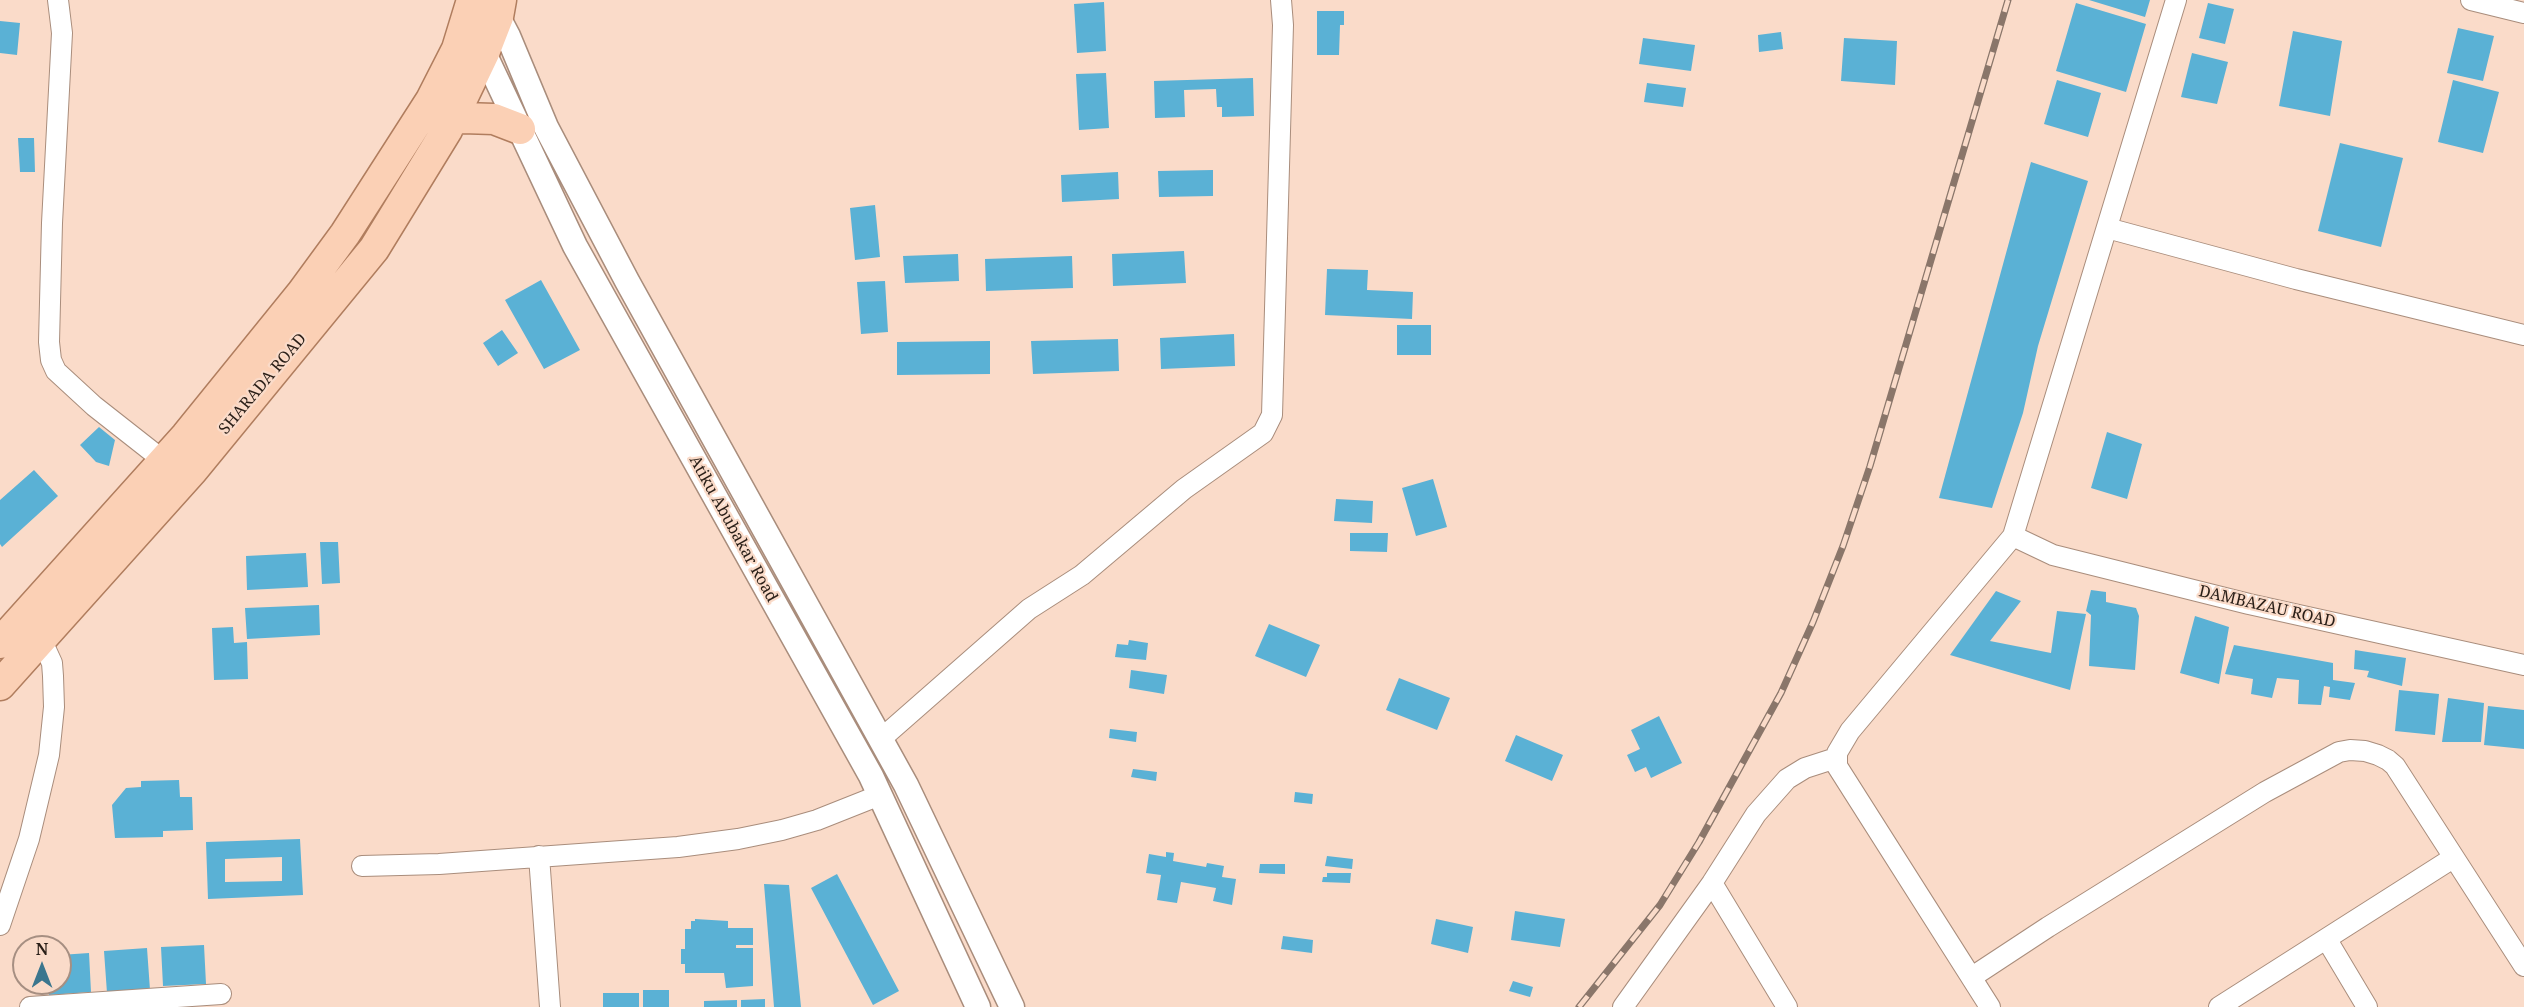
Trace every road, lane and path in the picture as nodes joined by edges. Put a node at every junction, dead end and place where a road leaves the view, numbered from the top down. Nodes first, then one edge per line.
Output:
1 (58, 0) edge
2 (472, 0) edge
3 (1281, 0) edge
4 (2176, 0) edge
5 (2471, 0) edge
6 (492, 6) edge
7 (2524, 14) edge
8 (474, 43) junction
9 (452, 120) junction
10 (520, 129) junction
11 (2107, 228) junction
12 (2524, 335) edge
13 (164, 461) junction
14 (2013, 536) junction
15 (41, 639) junction
16 (0, 643) edge
17 (2524, 665) edge
18 (0, 685) edge
19 (882, 738) junction
20 (1836, 758) junction
21 (880, 795) junction
22 (539, 856) junction
23 (2453, 858) junction
24 (362, 866) dead end
25 (1712, 883) junction
26 (0, 925) edge
27 (2327, 940) junction
28 (2522, 958) edge
29 (1972, 977) junction
30 (222, 994) dead end
31 (30, 1007) edge
32 (550, 1007) edge
33 (978, 1007) edge
34 (1012, 1007) edge
35 (1623, 1007) edge
36 (1787, 1007) edge
37 (1990, 1007) edge
38 (2219, 1007) edge
39 (2367, 1007) edge

1 - 13 street
2 - 8 main road
3 - 19 street
4 - 11 street
5 - 7 street
6 - 8 main road
6 - 19 street
8 - 9 main road, SHARADA ROAD
8 - 10 street, Atiku Abubakar Road
8 - 13 main road
9 - 10 main road
9 - 15 main road, SHARADA ROAD
10 - 21 street, Atiku Abubakar Road
11 - 12 street
11 - 14 street
13 - 16 main road
14 - 17 street, DAMBAZAU ROAD
14 - 20 street
15 - 18 main road, SHARADA ROAD
15 - 26 street
19 - 34 street
20 - 25 street
20 - 29 street
21 - 22 street
21 - 33 street, Atiku Abubakar Road
22 - 24 street
22 - 32 street
23 - 27 street
23 - 28 street
23 - 29 street
25 - 35 street
25 - 36 street
27 - 38 street
27 - 39 street
29 - 37 street
30 - 31 street

